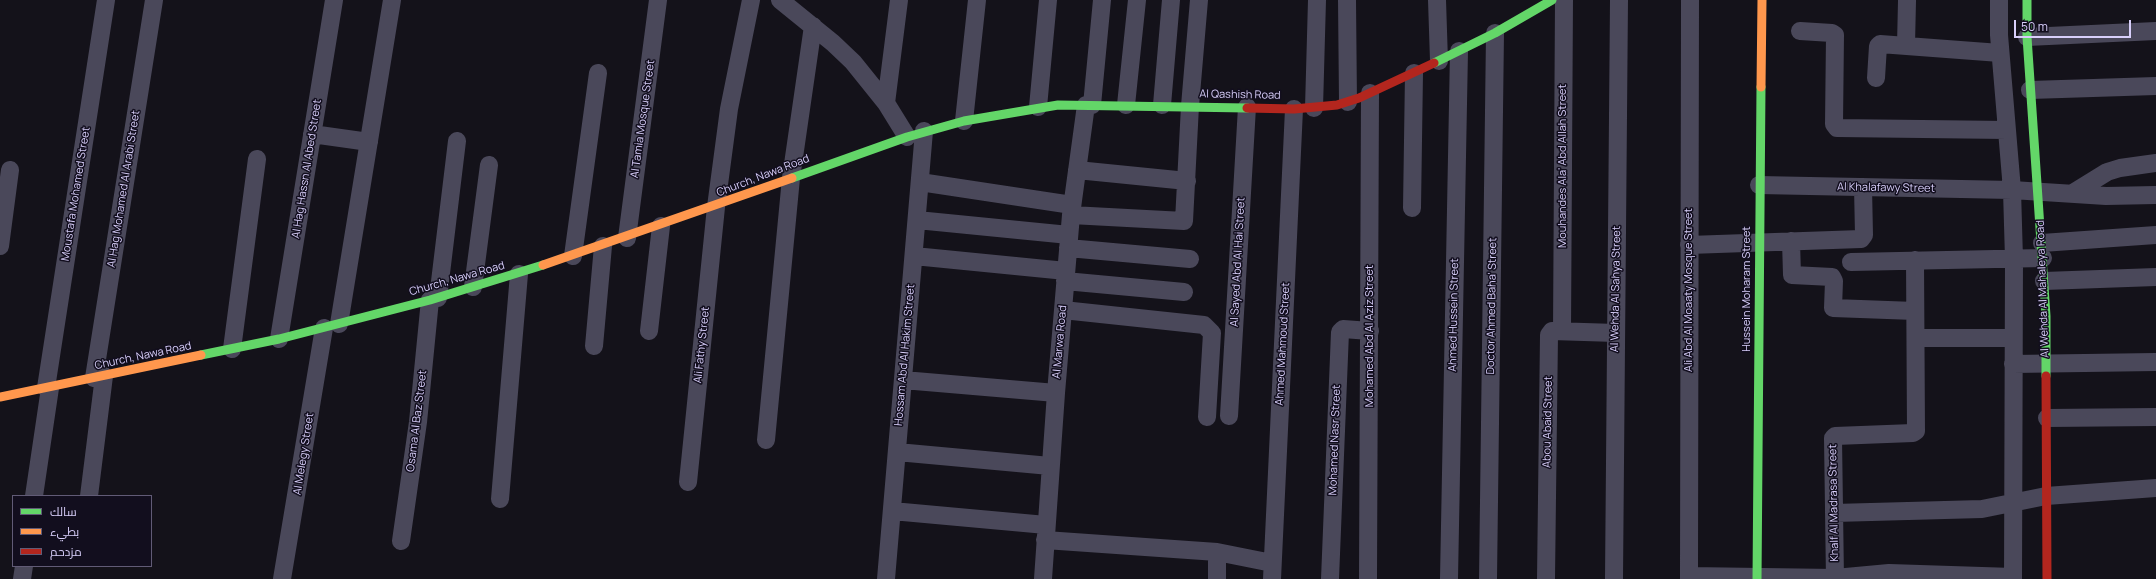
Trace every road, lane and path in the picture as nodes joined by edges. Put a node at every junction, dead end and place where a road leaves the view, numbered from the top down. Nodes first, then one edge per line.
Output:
1 (106, 0) edge
2 (154, 0) edge
3 (334, 0) edge
4 (392, 0) edge
5 (658, 0) edge
6 (751, 0) edge
7 (899, 0) edge
8 (977, 0) edge
9 (1048, 0) edge
10 (1102, 0) edge
11 (1137, 0) edge
12 (1171, 0) edge
13 (1199, 0) edge
14 (1317, 0) edge
15 (1347, 0) edge
16 (1438, 0) edge
17 (1555, 0) edge
18 (1619, 0) edge
19 (1690, 0) edge
20 (1762, 0) edge
21 (1999, 0) edge
22 (2027, 0) edge
23 (1907, 1) edge
24 (787, 3) edge
25 (813, 26) junction
26 (1800, 31) dead end
27 (2156, 31) edge
28 (1496, 33) junction
29 (2027, 37) junction
30 (1906, 45) junction
31 (1459, 51) junction
32 (2000, 53) junction
33 (1439, 62) junction
34 (598, 73) dead end
35 (1414, 73) junction
36 (1876, 78) dead end
37 (2156, 86) edge
38 (2030, 90) junction
39 (1370, 93) junction
40 (1348, 102) junction
41 (886, 103) junction
42 (1089, 105) junction
43 (1126, 105) junction
44 (1162, 105) junction
45 (1190, 106) junction
46 (1038, 108) junction
47 (1247, 108) junction
48 (1294, 108) junction
49 (1314, 108) junction
50 (964, 121) junction
51 (2007, 130) junction
52 (924, 131) junction
53 (312, 134) junction
54 (907, 137) junction
55 (457, 140) dead end
56 (369, 142) junction
57 (257, 159) dead end
58 (2156, 163) edge
59 (489, 165) dead end
60 (10, 170) dead end
61 (1077, 170) junction
62 (791, 178) junction
63 (1187, 181) junction
64 (920, 182) junction
65 (1759, 185) junction
66 (1863, 187) junction
67 (2012, 190) junction
68 (2038, 191) junction
69 (2073, 193) junction
70 (2156, 195) edge
71 (716, 207) junction
72 (1412, 208) dead end
73 (1072, 210) junction
74 (917, 220) junction
75 (661, 226) junction
76 (2156, 235) edge
77 (627, 238) junction
78 (1791, 241) junction
79 (1069, 242) junction
80 (1759, 242) junction
81 (1689, 245) junction
82 (0, 246) edge
83 (603, 246) junction
84 (2043, 251) junction
85 (573, 256) junction
86 (914, 256) junction
87 (1190, 259) dead end
88 (2014, 259) junction
89 (1915, 260) junction
90 (1851, 262) dead end
91 (519, 274) junction
92 (1066, 276) junction
93 (2156, 277) edge
94 (2044, 282) junction
95 (474, 287) junction
96 (1184, 292) dead end
97 (434, 299) junction
98 (1063, 310) junction
99 (1916, 311) junction
100 (332, 326) junction
101 (649, 331) dead end
102 (1370, 331) junction
103 (1562, 331) junction
104 (1616, 333) junction
105 (1916, 338) junction
106 (2013, 338) junction
107 (279, 339) junction
108 (594, 346) dead end
109 (232, 349) junction
110 (2156, 362) edge
111 (2046, 363) junction
112 (2013, 364) junction
113 (99, 377) junction
114 (903, 380) junction
115 (48, 388) junction
116 (1056, 393) junction
117 (0, 397) edge
118 (1229, 416) dead end
119 (1207, 417) dead end
120 (2156, 417) edge
121 (2047, 418) junction
122 (766, 440) dead end
123 (897, 452) junction
124 (1050, 466) junction
125 (688, 482) dead end
126 (2156, 488) edge
127 (34, 495) edge
128 (89, 495) edge
129 (2046, 496) junction
130 (500, 499) dead end
131 (2013, 504) junction
132 (892, 511) junction
133 (1834, 513) junction
134 (1046, 533) junction
135 (401, 542) dead end
136 (1217, 552) junction
137 (24, 567) edge
138 (1272, 571) edge
139 (1689, 578) edge
140 (1757, 578) edge
141 (1835, 578) edge
142 (2013, 578) edge
143 (22, 579) edge
144 (282, 579) edge
145 (886, 579) edge
146 (1043, 579) edge
147 (1217, 579) edge
148 (1330, 579) edge
149 (1368, 579) edge
150 (1449, 579) edge
151 (1488, 579) edge
152 (1546, 579) edge
153 (1614, 579) edge
154 (2047, 579) edge

1 - 115 street, Moustafa Mohamed Street
2 - 113 street, Al Hag Mohamed Al Arabi Street
3 - 53 street, Al Hag Hassn Al Abed Street
4 - 56 street, Al Melegy Street
5 - 77 street, Al Tamia Mosque Street
6 - 71 street, Ali Fathy Street
7 - 41 street
8 - 50 street
9 - 46 street
10 - 42 street, Al Marwa Road
11 - 43 street
12 - 44 street
13 - 45 street
14 - 49 street
15 - 40 street
16 - 33 street
17 - 28 street, Al Qashish Road
17 - 103 street, Mouhandes Ala' Abd Allah Street
18 - 104 street, Al Wehda Al Sahya Street
19 - 81 street, Ali Abd Al Moaaty Mosque Street
20 - 65 street, Hussein Moharam Street
21 - 32 street
22 - 29 street, Al Wehda Al Mahaleya Road
23 - 30 street
24 - 25 street
25 - 41 street
25 - 62 street
26 - 51 street
27 - 29 street
28 - 31 street, Al Qashish Road
28 - 151 street, Doctor Ahmed Baha' Street
29 - 38 street, Al Wehda Al Mahaleya Road
30 - 32 street
30 - 36 street
31 - 33 street, Al Qashish Road
31 - 150 street, Ahmed Hussein Street
32 - 51 street
33 - 35 street, Al Qashish Road
34 - 85 street
35 - 39 street, Al Qashish Road
35 - 72 street
37 - 38 street
38 - 68 street, Al Wehda Al Mahaleya Road
39 - 40 street, Al Qashish Road
39 - 102 street, Mohamed Abd Al Aziz Street
40 - 49 street, Al Qashish Road
41 - 54 street
42 - 43 street, Al Qashish Road
42 - 46 street, Al Qashish Road
42 - 61 street, Al Marwa Road
43 - 44 street, Al Qashish Road
44 - 45 street, Al Qashish Road
45 - 47 street, Al Qashish Road
45 - 63 street
46 - 50 street, Al Qashish Road
47 - 48 street, Al Qashish Road
47 - 118 street, Al Sayed Abd Al Hai Street
48 - 49 street, Al Qashish Road
48 - 138 street, Ahmed Mahmoud Street
50 - 52 street, Al Qashish Road
51 - 67 street
52 - 54 street, Al Qashish Road
52 - 64 street, Hossam Abd Al Hakim Street
53 - 56 street
53 - 107 street, Al Hag Hassn Al Abed Street
54 - 62 street, Church, Nawa Road
55 - 97 street, Osama Al Baz Street
56 - 100 street, Al Melegy Street
57 - 109 street
58 - 69 street
59 - 95 street
60 - 82 street
61 - 63 street
61 - 73 street, Al Marwa Road
62 - 71 street, Church, Nawa Road
62 - 122 street
63 - 73 street
64 - 73 street
64 - 74 street, Hossam Abd Al Hakim Street
65 - 66 street, Al Khalafawy Street
65 - 80 street, Hussein Moharam Street
66 - 67 street, Al Khalafawy Street
66 - 78 street
67 - 68 street, Al Khalafawy Street
67 - 88 street
68 - 69 street, Al Khalafawy Street
68 - 84 street, Al Wehda Al Mahaleya Road
69 - 70 street, Al Khalafawy Street
71 - 75 street, Church, Nawa Road
71 - 125 street, Ali Fathy Street
73 - 79 street, Al Marwa Road
74 - 79 street
74 - 86 street, Hossam Abd Al Hakim Street
75 - 77 street, Church, Nawa Road
75 - 101 street
76 - 84 street
77 - 83 street, Church, Nawa Road
78 - 80 street
78 - 99 street
79 - 87 street
79 - 92 street, Al Marwa Road
80 - 81 street
80 - 140 street, Hussein Moharam Street
81 - 139 street, Ali Abd Al Moaaty Mosque Street
83 - 85 street, Church, Nawa Road
83 - 108 street
84 - 88 street
84 - 94 street, Al Wehda Al Mahaleya Road
85 - 91 street, Church, Nawa Road
86 - 92 street
86 - 114 street, Hossam Abd Al Hakim Street
88 - 89 street
88 - 106 street
89 - 90 street
89 - 99 street
91 - 95 street, Church, Nawa Road
91 - 130 street
92 - 96 street
92 - 98 street, Al Marwa Road
93 - 94 street
94 - 111 street, Al Wehda Al Mahaleya Road
95 - 97 street, Church, Nawa Road
97 - 100 street, Church, Nawa Road
97 - 135 street, Osama Al Baz Street
98 - 116 street, Al Marwa Road
98 - 119 street
99 - 105 street
100 - 107 street, Church, Nawa Road
100 - 144 street, Al Melegy Street
102 - 148 street, Mohamed Nasr Street
102 - 149 street, Mohamed Abd Al Aziz Street
103 - 104 street
103 - 152 street, Abou Abaid Street
104 - 153 street, Al Wehda Al Sahya Street
105 - 106 street
105 - 133 street, Khalf Al Madrasa Street
106 - 112 street
107 - 109 street, Church, Nawa Road
109 - 113 street, Church, Nawa Road
110 - 111 street
111 - 112 street
111 - 121 street, Al Wehda Al Mahaleya Road
112 - 131 street
113 - 115 street, Church, Nawa Road
113 - 128 street, Al Hag Mohamed Al Arabi Street
114 - 116 street
114 - 123 street, Hossam Abd Al Hakim Street
115 - 117 street, Church, Nawa Road
115 - 127 street, Moustafa Mohamed Street
116 - 124 street, Al Marwa Road
120 - 121 street
121 - 129 street, Al Wehda Al Mahaleya Road
123 - 124 street
123 - 132 street, Hossam Abd Al Hakim Street
124 - 134 street, Al Marwa Road
126 - 129 street
129 - 131 street
129 - 154 street, Al Wehda Al Mahaleya Road
131 - 133 street
131 - 142 street
132 - 134 street
132 - 145 street, Hossam Abd Al Hakim Street
133 - 141 street, Khalf Al Madrasa Street
134 - 136 street
134 - 146 street, Al Marwa Road
136 - 138 street
136 - 147 street
137 - 143 street
139 - 140 street
140 - 141 street
141 - 142 street

